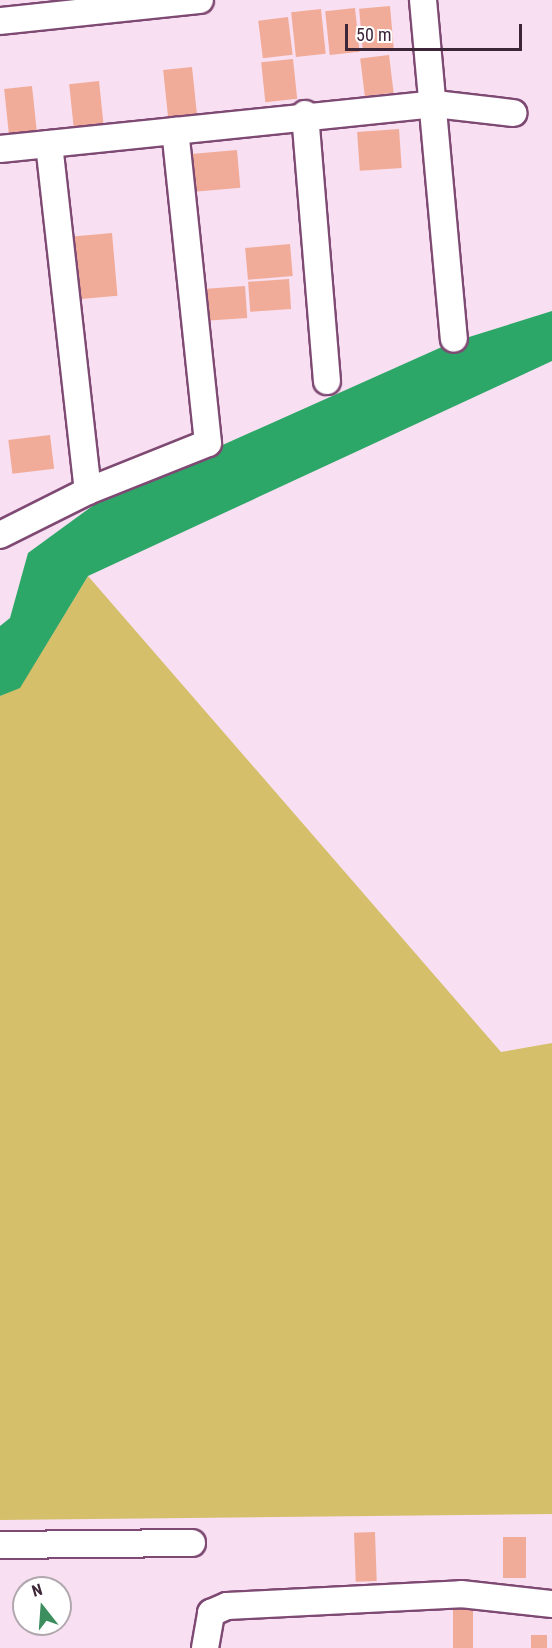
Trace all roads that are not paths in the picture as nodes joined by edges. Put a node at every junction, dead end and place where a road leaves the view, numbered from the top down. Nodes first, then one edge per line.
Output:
1 (200, 0) edge
2 (423, 0) edge
3 (0, 21) edge
4 (435, 104) junction
5 (513, 113) dead end
6 (305, 114) junction
7 (175, 131) junction
8 (49, 144) junction
9 (0, 149) edge
10 (454, 339) dead end
11 (327, 381) dead end
12 (88, 491) junction
13 (0, 535) edge
14 (192, 1543) dead end
15 (0, 1545) edge
16 (552, 1604) edge
17 (205, 1648) edge

1 - 3 street
2 - 4 street
4 - 5 street
4 - 6 street
4 - 10 street
6 - 7 street
6 - 11 street
7 - 8 street
7 - 12 street
8 - 9 street
8 - 12 street
12 - 13 street
14 - 15 street
16 - 17 street

